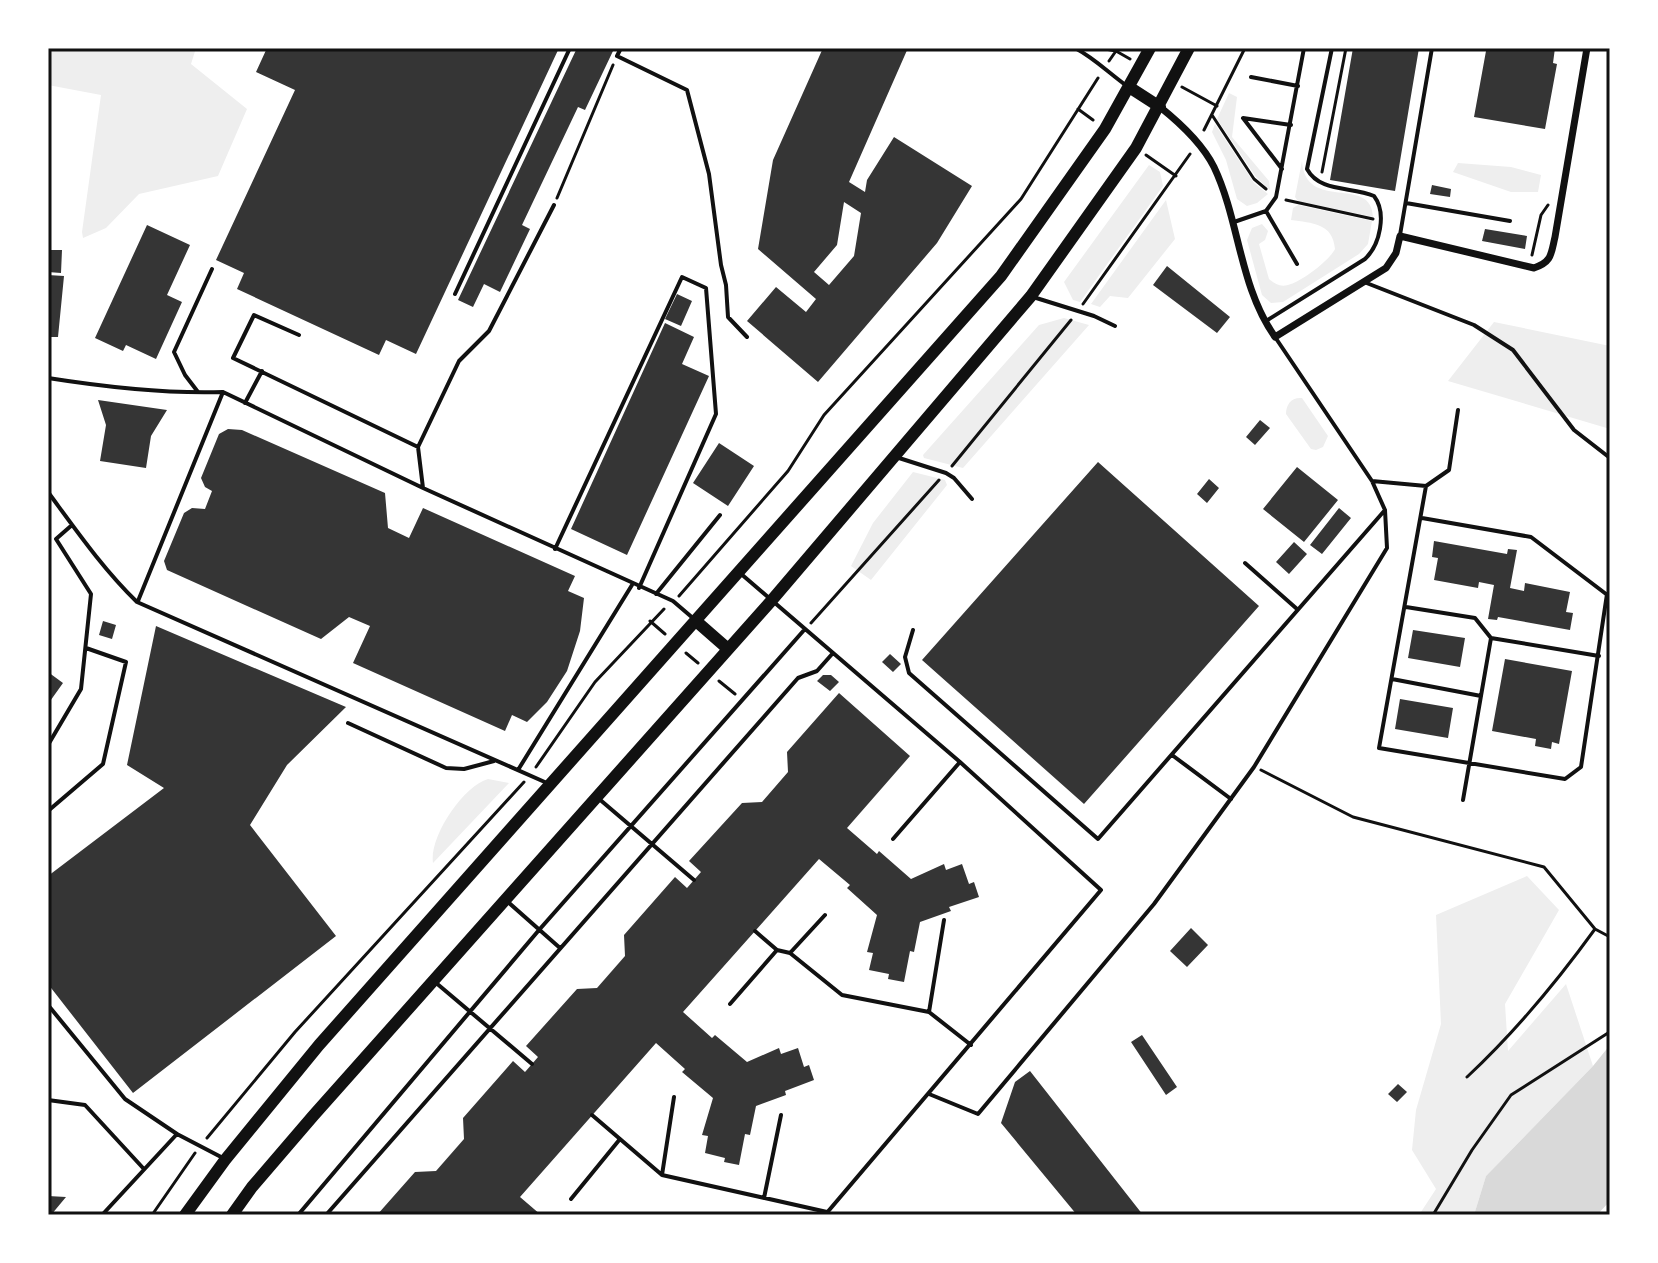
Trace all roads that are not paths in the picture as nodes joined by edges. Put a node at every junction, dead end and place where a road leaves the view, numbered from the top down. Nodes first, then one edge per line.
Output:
1 (570, 48) edge
2 (621, 48) edge
3 (1075, 48) edge
4 (1098, 48) edge
5 (1150, 48) edge
6 (1189, 48) edge
7 (1304, 48) edge
8 (1332, 48) edge
9 (1432, 48) edge
10 (1587, 48) edge
11 (1092, 57) junction
12 (1251, 77) dead end
13 (1298, 86) junction
14 (1129, 87) junction
15 (1160, 107) junction
16 (1291, 125) junction
17 (1283, 170) junction
18 (1406, 203) junction
19 (554, 205) road end
20 (1266, 211) junction
21 (1510, 221) dead end
22 (1232, 223) junction
23 (1400, 236) junction
24 (1297, 264) dead end
25 (212, 269) dead end
26 (1364, 282) junction
27 (455, 294) dead end
28 (1031, 296) junction
29 (1264, 322) junction
30 (1115, 326) dead end
31 (299, 335) dead end
32 (747, 337) dead end
33 (1275, 337) junction
34 (262, 371) junction
35 (48, 378) edge
36 (223, 392) junction
37 (199, 393) junction
38 (245, 403) junction
39 (1458, 410) dead end
40 (418, 447) junction
41 (893, 456) junction
42 (1610, 458) edge
43 (1372, 481) junction
44 (1426, 486) junction
45 (423, 488) junction
46 (48, 492) edge
47 (972, 499) dead end
48 (1385, 510) junction
49 (720, 515) dead end
50 (1421, 518) junction
51 (72, 525) junction
52 (555, 549) junction
53 (1245, 563) dead end
54 (739, 572) junction
55 (632, 585) junction
56 (639, 588) junction
57 (655, 595) junction
58 (1608, 596) edge
59 (772, 600) junction
60 (137, 602) junction
61 (1406, 607) junction
62 (1298, 609) junction
63 (696, 621) junction
64 (805, 629) junction
65 (913, 630) dead end
66 (1491, 638) junction
67 (86, 648) junction
68 (728, 649) junction
69 (833, 653) junction
70 (1599, 656) junction
71 (1392, 679) junction
72 (1481, 696) junction
73 (348, 723) dead end
74 (48, 745) edge
75 (1172, 754) junction
76 (496, 760) junction
77 (960, 762) junction
78 (1470, 763) junction
79 (518, 770) junction
80 (550, 785) junction
81 (596, 796) junction
82 (1231, 799) junction
83 (1463, 800) dead end
84 (48, 811) edge
85 (631, 826) junction
86 (893, 839) dead end
87 (652, 844) junction
88 (694, 880) dead end
89 (505, 900) junction
90 (825, 915) dead end
91 (944, 920) dead end
92 (539, 930) junction
93 (755, 931) dead end
94 (560, 948) junction
95 (777, 950) junction
96 (790, 953) junction
97 (433, 980) junction
98 (730, 1004) dead end
99 (48, 1005) edge
100 (470, 1012) junction
101 (929, 1012) junction
102 (490, 1028) junction
103 (971, 1045) junction
104 (532, 1064) dead end
105 (929, 1094) junction
106 (674, 1097) dead end
107 (48, 1100) edge
108 (592, 1115) dead end
109 (781, 1115) dead end
110 (177, 1134) junction
111 (620, 1139) junction
112 (225, 1160) junction
113 (143, 1168) junction
114 (662, 1175) junction
115 (764, 1198) junction
116 (571, 1199) dead end
117 (826, 1214) edge
118 (102, 1215) edge
119 (185, 1215) edge
120 (232, 1215) edge
121 (298, 1215) edge
122 (326, 1215) edge

1 - 27 lane
2 - 32 lane
3 - 11 lane
4 - 11 lane
5 - 14 main road
6 - 15 main road
7 - 13 lane
8 - 29 lane
9 - 18 lane
10 - 23 street
11 - 14 lane
12 - 13 lane
13 - 16 lane
14 - 15 main road
14 - 54 main road
15 - 22 street
15 - 28 main road
16 - 17 lane
16 - 17 lane
17 - 20 lane
18 - 21 lane
18 - 23 lane
19 - 40 lane
20 - 22 lane
20 - 24 lane
22 - 29 street
23 - 26 street
25 - 37 lane
26 - 33 street
26 - 42 lane
28 - 30 lane
28 - 41 main road
29 - 33 street
31 - 34 lane
33 - 43 lane
34 - 38 lane
34 - 40 lane
35 - 37 lane
36 - 37 lane
36 - 38 lane
36 - 60 lane
38 - 45 lane
39 - 44 lane
40 - 45 lane
41 - 47 lane
41 - 59 main road
43 - 44 lane
43 - 48 lane
44 - 50 lane
45 - 52 lane
46 - 51 lane
48 - 62 lane
48 - 82 lane
49 - 57 lane
50 - 58 lane
50 - 61 lane
51 - 60 lane
51 - 67 lane
52 - 55 lane
52 - 56 lane
53 - 62 lane
54 - 59 lane
54 - 63 main road
55 - 56 lane
55 - 79 lane
56 - 57 lane
57 - 63 lane
58 - 70 lane
59 - 64 lane
59 - 68 main road
60 - 76 lane
61 - 66 lane
61 - 71 lane
62 - 75 lane
63 - 68 main road
63 - 80 main road
64 - 69 lane
64 - 85 lane
65 - 75 lane
66 - 70 lane
66 - 72 lane
67 - 74 lane
67 - 84 lane
68 - 81 main road
69 - 77 lane
69 - 87 lane
70 - 78 lane
71 - 72 lane
71 - 78 lane
72 - 78 lane
73 - 76 lane
75 - 82 lane
76 - 79 lane
77 - 86 lane
77 - 103 lane
78 - 83 lane
79 - 80 lane
80 - 112 main road
81 - 85 lane
81 - 89 main road
82 - 105 lane
85 - 87 lane
85 - 92 lane
87 - 88 lane
87 - 94 lane
89 - 92 lane
89 - 97 main road
90 - 96 lane
91 - 101 lane
92 - 94 lane
92 - 100 lane
93 - 95 lane
94 - 102 lane
95 - 96 lane
95 - 98 lane
96 - 101 lane
97 - 100 lane
97 - 120 main road
99 - 110 lane
100 - 102 lane
100 - 121 lane
101 - 103 lane
102 - 104 lane
102 - 122 lane
103 - 105 lane
105 - 117 lane
106 - 114 lane
107 - 113 lane
108 - 111 lane
109 - 115 lane
110 - 112 lane
110 - 113 lane
111 - 114 lane
111 - 116 lane
112 - 119 main road
113 - 118 lane
114 - 115 lane
115 - 117 lane

